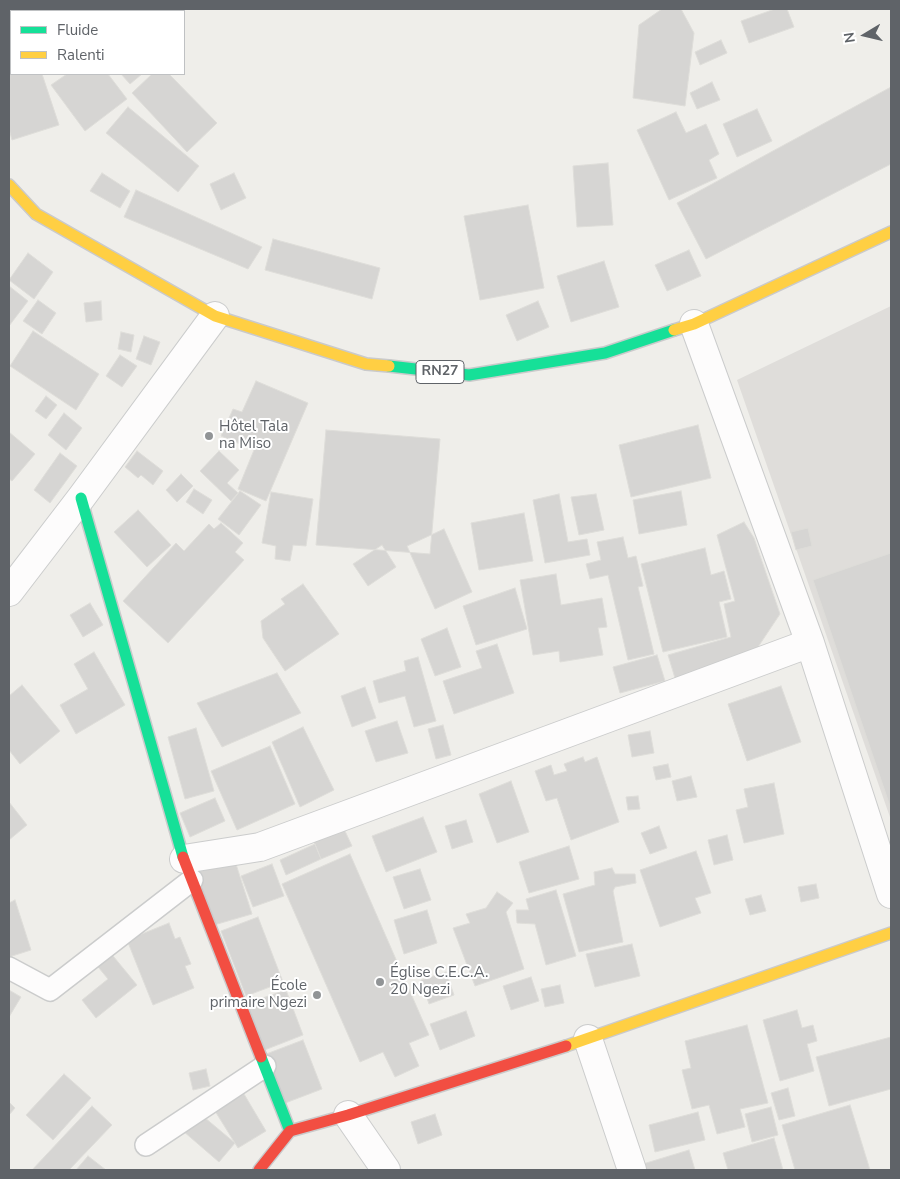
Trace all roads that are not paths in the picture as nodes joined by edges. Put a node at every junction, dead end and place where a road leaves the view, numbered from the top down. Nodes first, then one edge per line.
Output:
1 (9, 185) edge
2 (891, 232) edge
3 (215, 316) junction
4 (694, 324) junction
5 (81, 498) junction
6 (9, 592) edge
7 (810, 643) junction
8 (188, 870) junction
9 (891, 894) edge
10 (891, 932) edge
11 (9, 968) edge
12 (588, 1039) junction
13 (265, 1066) junction
14 (348, 1115) junction
15 (290, 1130) junction
16 (146, 1145) dead end
17 (259, 1170) edge
18 (386, 1170) edge
19 (632, 1170) edge

1 - 3 street, RN27
2 - 4 street, RN27
3 - 4 street, RN27
3 - 5 street
4 - 7 street
5 - 6 street
5 - 8 street
7 - 8 street
7 - 9 street
8 - 11 lane
8 - 13 street
10 - 12 street
12 - 14 street
12 - 19 street
13 - 15 street
13 - 16 lane
14 - 15 street
14 - 18 street
15 - 17 street

